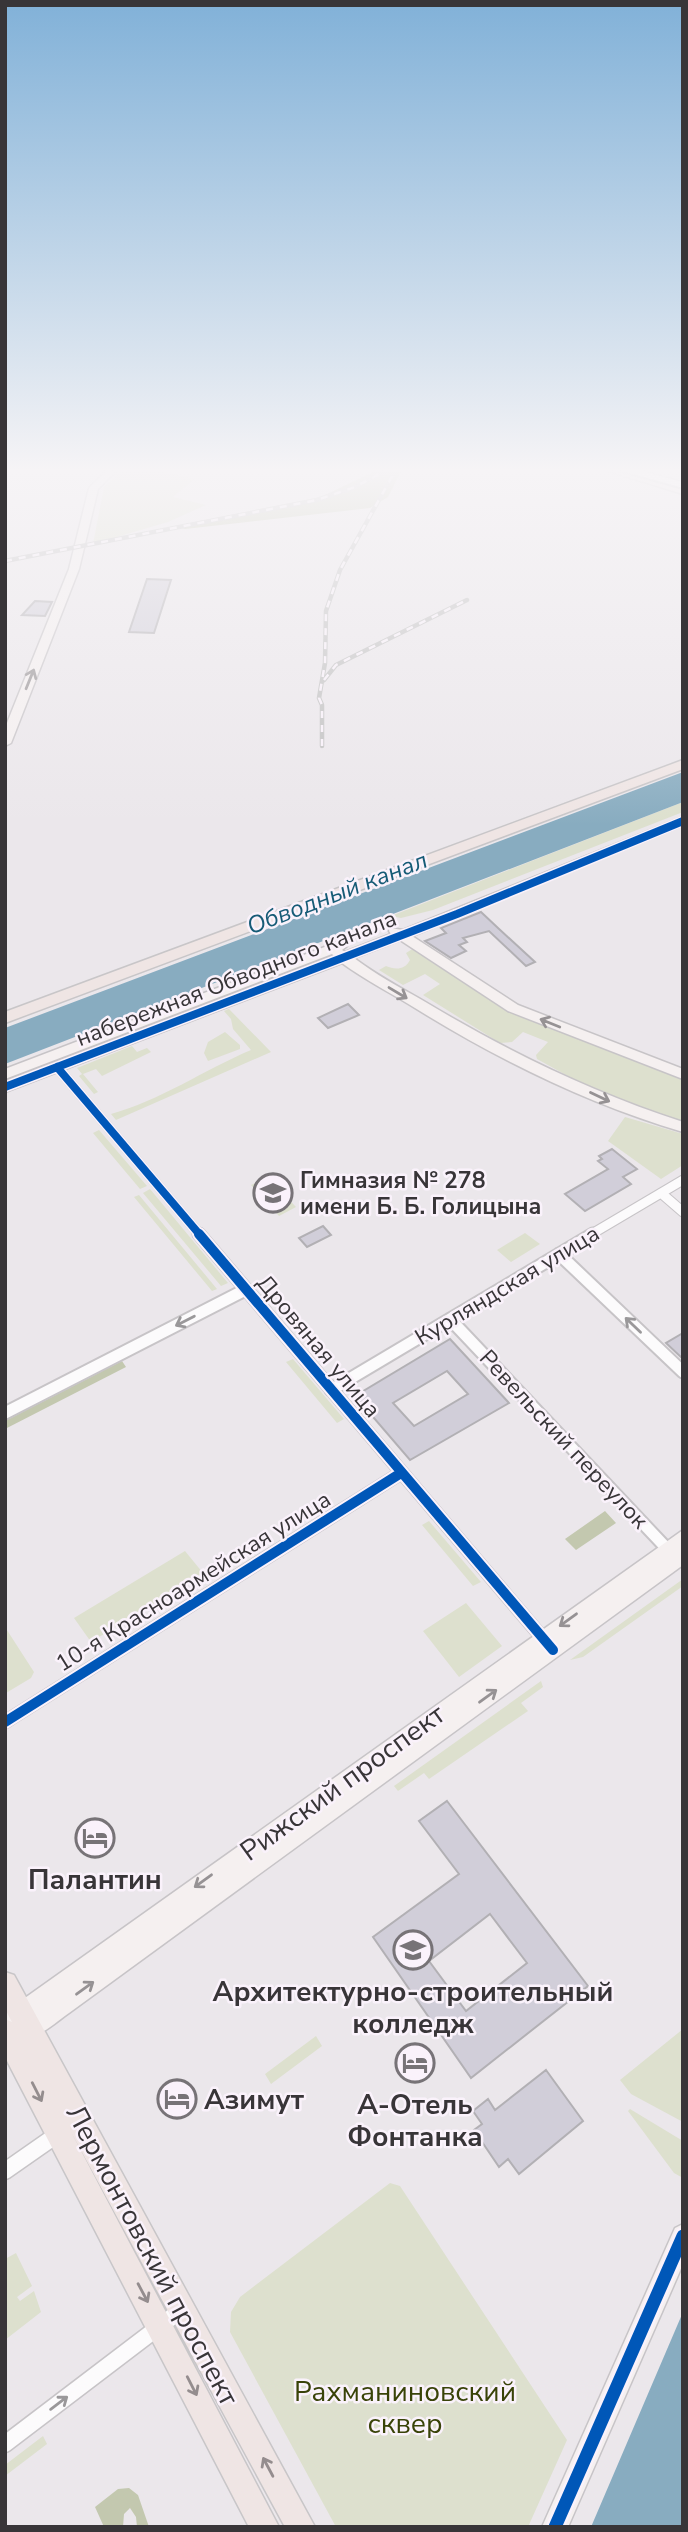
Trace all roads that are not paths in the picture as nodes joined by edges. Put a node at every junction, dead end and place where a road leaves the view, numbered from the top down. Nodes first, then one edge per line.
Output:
1 (65, 589) edge
2 (5, 743) edge
3 (683, 754) edge
4 (683, 764) edge
5 (683, 821) edge
6 (397, 932) junction
7 (336, 952) junction
8 (5, 1006) edge
9 (5, 1018) edge
10 (57, 1067) junction
11 (5, 1074) edge
12 (683, 1074) edge
13 (5, 1087) edge
14 (683, 1127) edge
15 (683, 1180) edge
16 (661, 1193) junction
17 (683, 1212) edge
18 (559, 1254) junction
19 (245, 1290) junction
20 (450, 1319) junction
21 (683, 1373) edge
22 (331, 1390) junction
23 (5, 1413) edge
24 (401, 1473) junction
25 (677, 1550) edge
26 (548, 1644) junction
27 (5, 1722) edge
28 (5, 1984) edge
29 (13, 2026) edge
30 (58, 2134) junction
31 (5, 2171) edge
32 (683, 2236) edge
33 (171, 2318) junction
34 (5, 2444) edge
35 (265, 2527) edge
36 (301, 2527) edge
37 (555, 2527) edge

2 -> 1 street
3 - 8 main road
4 - 9 main road, набережная Обводного канала
5 - 6 street, набережная Обводного канала
6 - 7 street, набережная Обводного канала
12 -> 6 street
7 - 10 street, набережная Обводного канала
7 - 11 street, набережная Обводного канала
7 -> 14 street
10 - 13 street, набережная Обводного канала
10 - 19 street, Дровяная улица
15 - 16 street, Курляндская улица
16 - 17 street
16 - 18 street, Курляндская улица
18 - 20 street, Курляндская улица
21 -> 18 street
19 - 22 street, Дровяная улица
19 -> 23 street
20 - 22 street, Курляндская улица
20 - 25 street, Ревельский переулок
22 - 24 street, Дровяная улица
24 - 26 street, Дровяная улица
24 - 27 street, 10-я Красноармейская улица
25 - 26 street, Рижский проспект
26 - 29 street, Рижский проспект
28 - 29 main road, Лермонтовский проспект
29 -> 30 main road, Лермонтовский проспект
29 - 33 main road, Лермонтовский проспект
30 - 31 street
30 -> 33 main road, Лермонтовский проспект
32 - 37 street
34 -> 33 street
33 -> 35 main road, Лермонтовский проспект
36 -> 33 main road, Лермонтовский проспект

